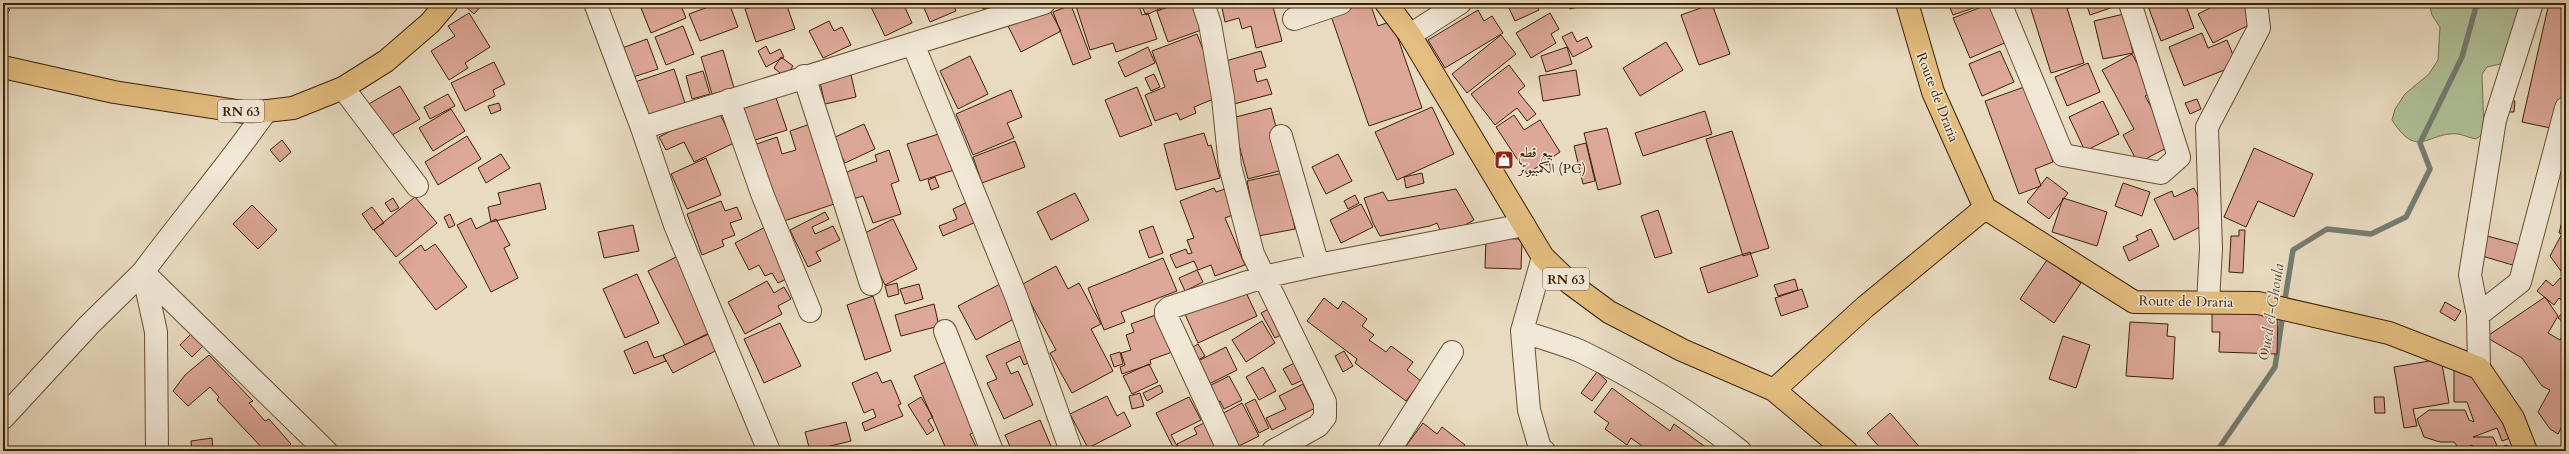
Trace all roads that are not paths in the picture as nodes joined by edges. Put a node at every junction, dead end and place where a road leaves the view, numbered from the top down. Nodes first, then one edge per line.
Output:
1 (448, 3) edge
2 (595, 3) edge
3 (1044, 3) edge
4 (1203, 3) edge
5 (1341, 3) edge
6 (1386, 3) edge
7 (1460, 3) edge
8 (1907, 3) edge
9 (2000, 3) edge
10 (2130, 3) edge
11 (2256, 3) edge
12 (2532, 3) edge
13 (1294, 19) dead end
14 (1410, 35) junction
15 (913, 44) junction
16 (3, 68) edge
17 (804, 76) junction
18 (343, 88) junction
19 (729, 100) junction
20 (2566, 108) edge
21 (266, 111) junction
22 (642, 128) junction
23 (1281, 136) dead end
24 (2179, 157) junction
25 (2207, 161) junction
26 (417, 186) dead end
27 (1985, 208) junction
28 (1524, 225) junction
29 (1543, 257) junction
30 (1318, 265) junction
31 (143, 272) junction
32 (1263, 278) junction
33 (870, 284) dead end
34 (2208, 302) junction
35 (810, 311) dead end
36 (2478, 315) junction
37 (945, 331) dead end
38 (1522, 331) junction
39 (1452, 352) dead end
40 (2479, 368) junction
41 (1774, 390) junction
42 (3, 418) edge
43 (766, 447) edge
44 (1276, 450) edge
45 (157, 451) edge
46 (326, 451) edge
47 (992, 451) edge
48 (1071, 451) edge
49 (1229, 451) edge
50 (1389, 451) edge
51 (1544, 451) edge
52 (1740, 451) edge
53 (1846, 451) edge
54 (2526, 451) edge

1 - 18 main road, RN 63
2 - 22 street
3 - 15 street
4 - 32 street
5 - 13 street
6 - 14 main road, RN 63
7 - 14 street
8 - 27 main road, Route de Draria
9 - 24 street
10 - 24 street
11 - 25 street
12 - 36 street
14 - 28 main road, RN 63
15 - 17 street
15 - 48 street
16 - 21 main road, RN 63
17 - 19 street
17 - 33 street
18 - 21 main road, RN 63
18 - 26 street
19 - 22 street
19 - 35 street
20 - 36 street
21 - 31 street
22 - 43 street
23 - 30 street
24 - 25 street
25 - 34 street
27 - 34 main road, Route de Draria
27 - 41 main road
28 - 29 main road, RN 63
28 - 30 street
29 - 38 street
29 - 41 main road, RN 63
30 - 32 street
31 - 42 street
31 - 45 street
31 - 46 street
32 - 44 street
32 - 49 street
34 - 40 main road, Route de Draria
36 - 40 street
37 - 47 street
38 - 51 street
38 - 52 street
39 - 50 street
40 - 54 main road
41 - 53 main road, RN 63

